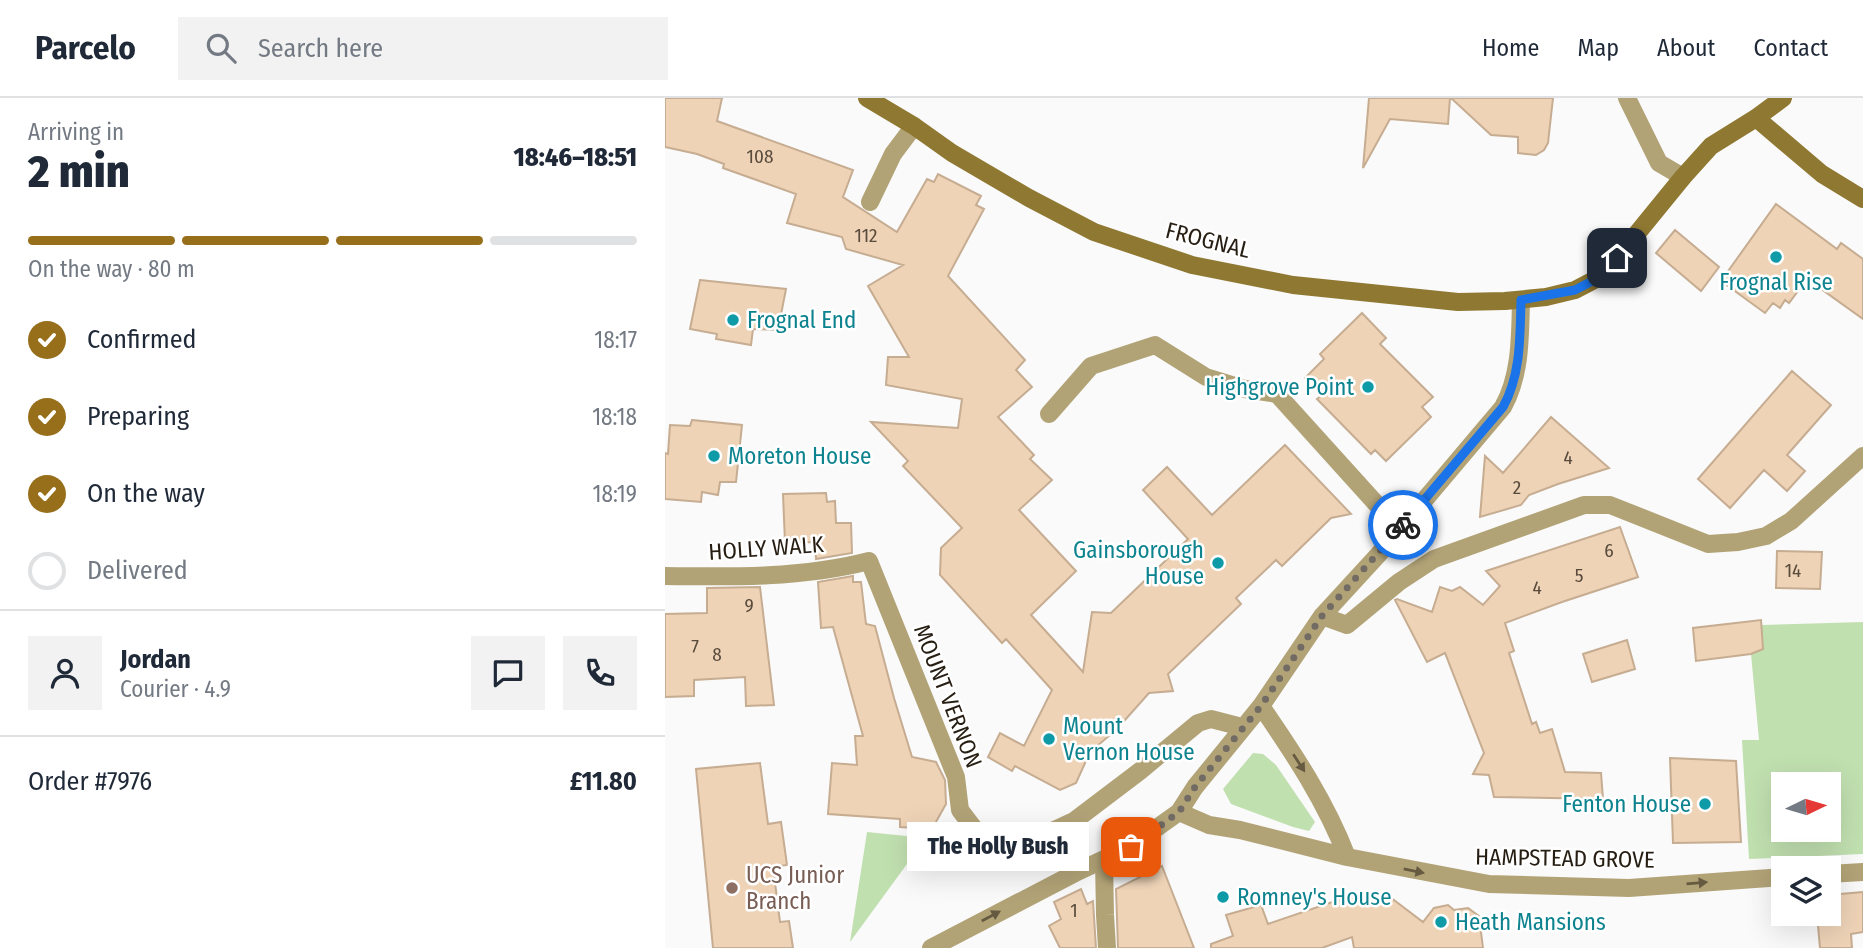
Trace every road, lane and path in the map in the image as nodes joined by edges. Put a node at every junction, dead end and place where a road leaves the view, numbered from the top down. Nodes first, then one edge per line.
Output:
1 (867, 98) edge
2 (1627, 98) edge
3 (1783, 98) edge
4 (1756, 118) junction
5 (914, 126) junction
6 (1683, 177) junction
7 (1863, 198) edge
8 (870, 202) dead end
9 (1521, 300) junction
10 (1049, 414) dead end
11 (1863, 456) edge
12 (1399, 529) junction
13 (869, 561) joint
14 (665, 576) edge
15 (1322, 616) junction
16 (1261, 706) junction
17 (1243, 727) junction
18 (1179, 812) junction
19 (1347, 857) junction
20 (1104, 860) junction
21 (1863, 872) edge
22 (1841, 873) edge
23 (1771, 878) edge
24 (931, 948) edge
25 (1107, 948) edge

1 - 5 street, FROGNAL
2 - 6 street
3 - 4 street
4 - 6 street
4 - 7 street
5 - 8 street
5 - 9 street, FROGNAL
6 - 9 street
9 - 12 street
10 - 12 street
11 - 15 street
12 - 15 street
13 - 14 street, HOLLY WALK
13 - 17 street, MOUNT VERNON
15 - 16 street
16 - 17 street
16 -> 19 street
17 - 18 street
18 - 19 street, HAMPSTEAD GROVE
18 - 20 street
19 -> 23 street, HAMPSTEAD GROVE
24 -> 20 street
20 - 25 street
21 - 22 street

